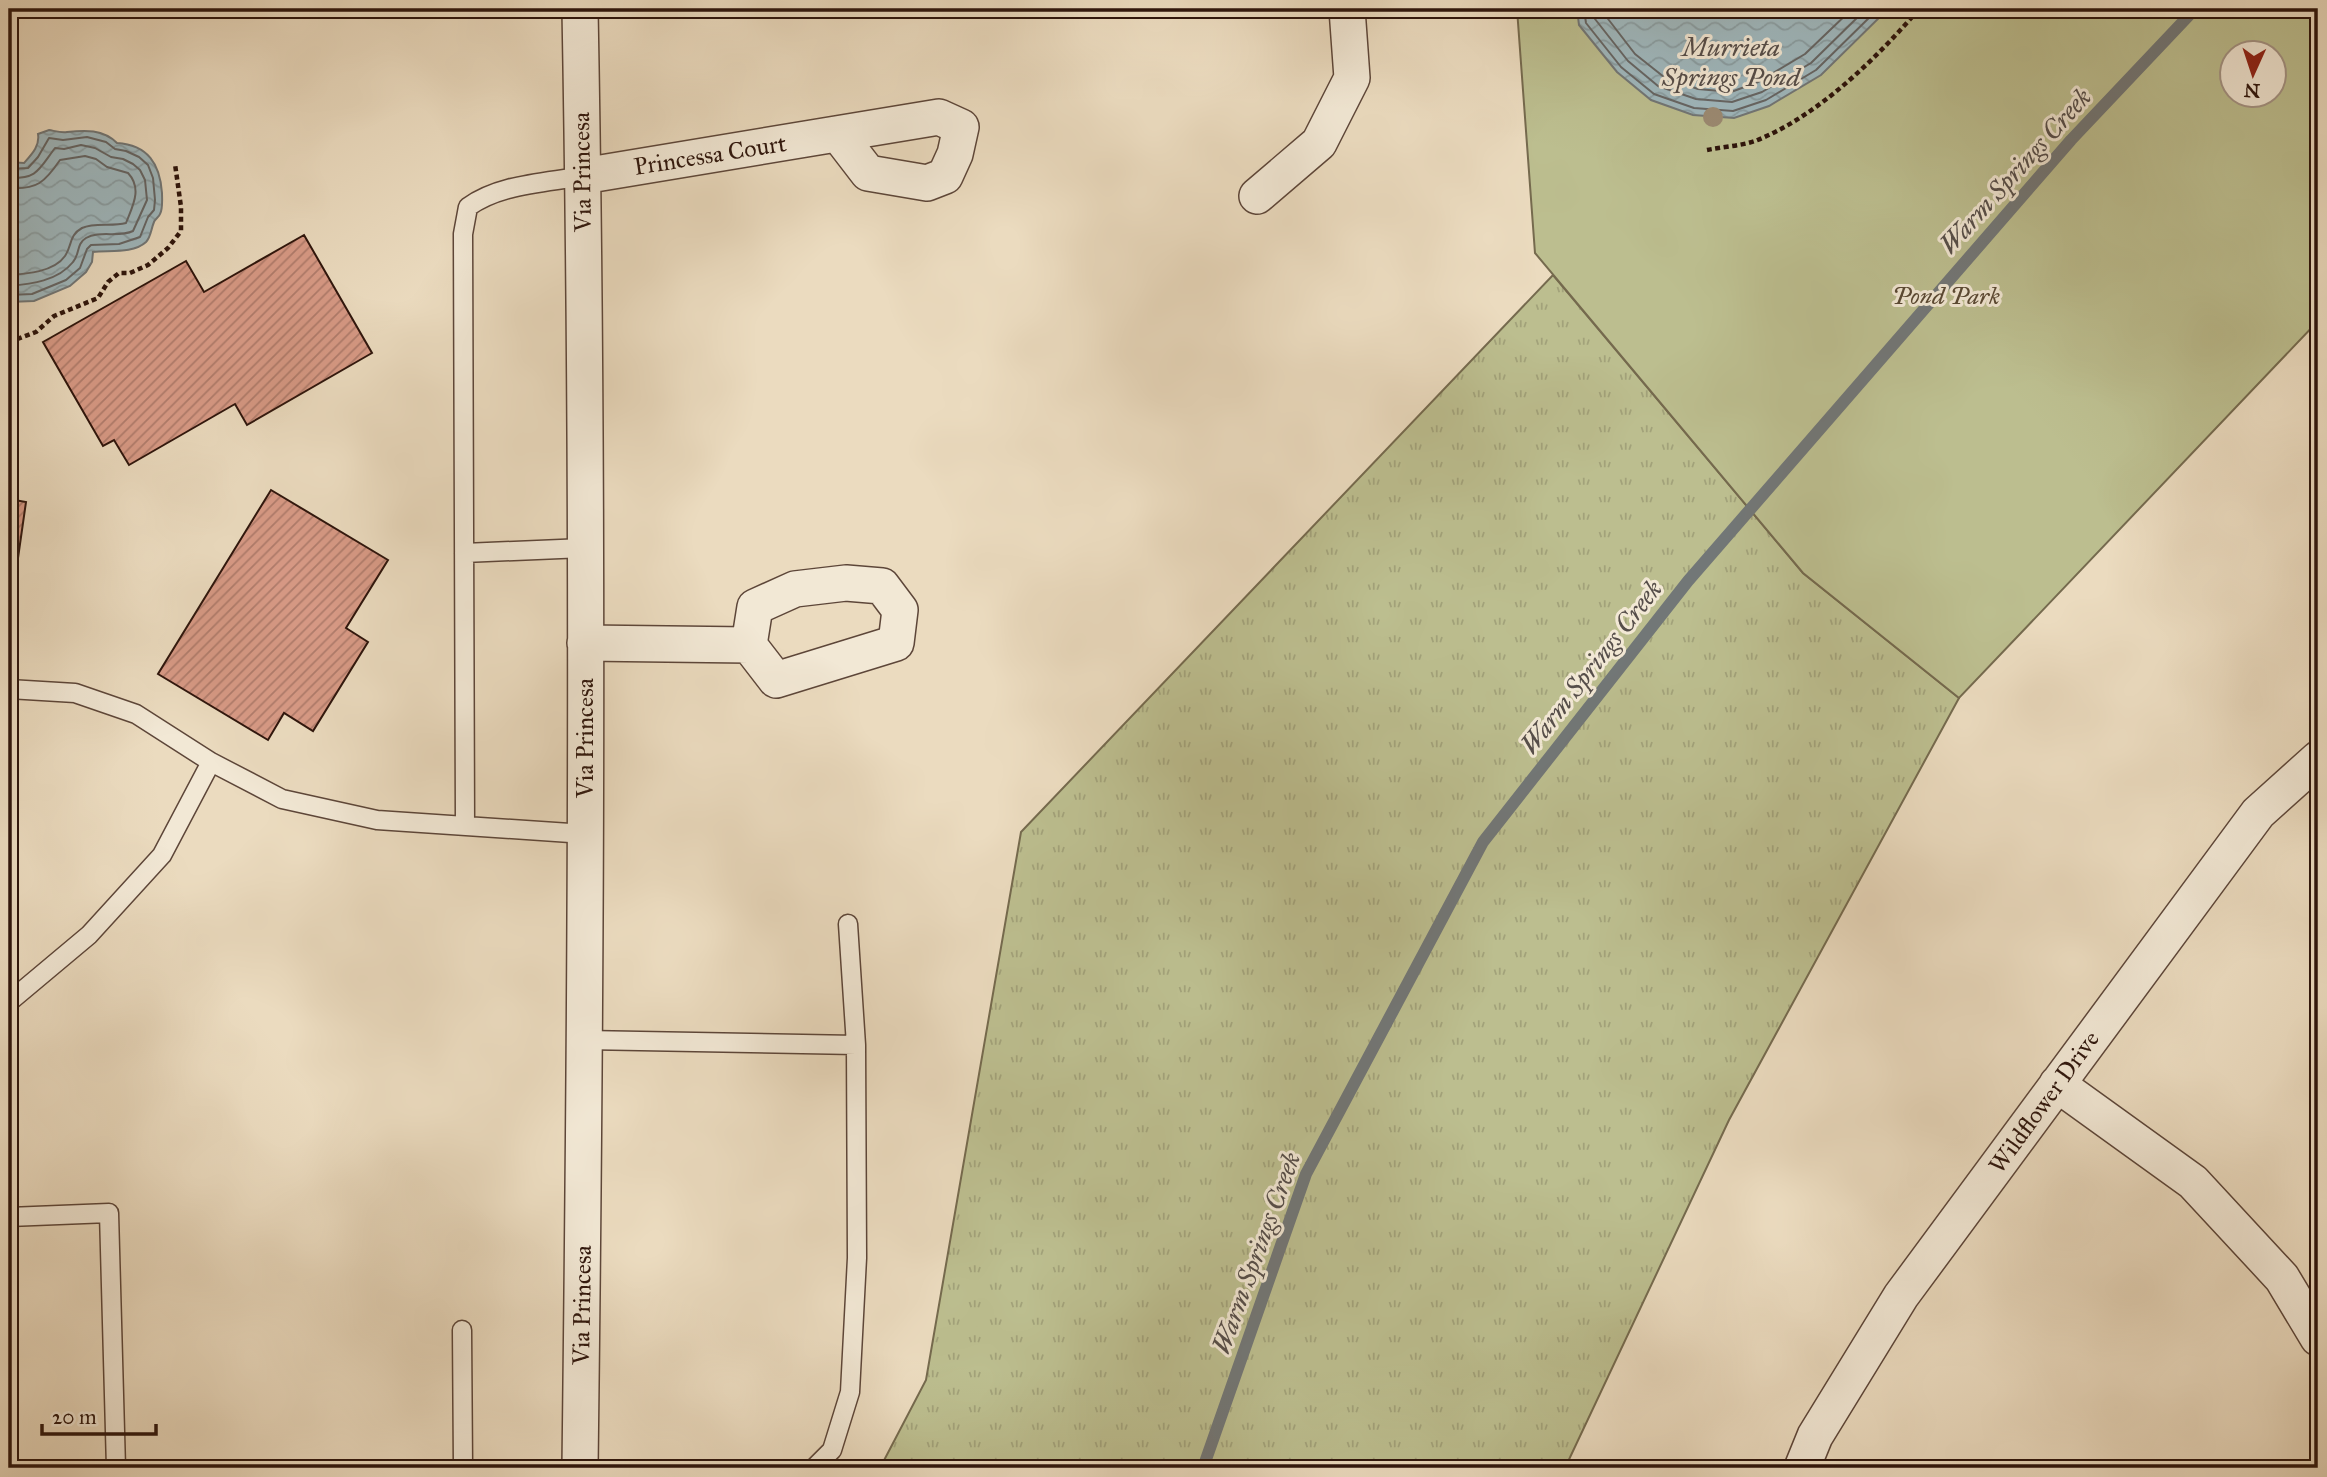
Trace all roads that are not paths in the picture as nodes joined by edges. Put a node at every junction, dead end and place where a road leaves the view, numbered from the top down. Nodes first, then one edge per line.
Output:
1 (580, 9) edge
2 (1347, 9) edge
3 (838, 134) dead end
4 (583, 176) junction
5 (1257, 196) dead end
6 (584, 548) junction
7 (464, 553) junction
8 (585, 643) junction
9 (750, 645) dead end
10 (9, 689) edge
11 (2318, 759) edge
12 (211, 762) junction
13 (465, 826) junction
14 (585, 834) junction
15 (848, 924) dead end
16 (9, 1002) edge
17 (584, 1040) junction
18 (856, 1045) junction
19 (2057, 1084) junction
20 (9, 1217) edge
21 (462, 1330) dead end
22 (2318, 1338) edge
23 (116, 1468) edge
24 (463, 1468) edge
25 (580, 1468) edge
26 (814, 1468) edge
27 (1802, 1468) edge

1 - 4 street, Via Princesa
2 - 5 street
3 - 4 street, Princessa Court
4 - 6 street, Via Princesa
4 - 7 lane
6 - 7 lane
6 - 8 street, Via Princesa
7 - 13 lane
8 - 9 street
8 - 14 street, Via Princesa
10 - 12 lane
11 - 19 street, Wildflower Drive
12 - 13 lane
12 - 16 lane
13 - 14 lane
14 - 17 street, Via Princesa
15 - 18 lane
17 - 18 lane
17 - 25 street, Via Princesa
18 - 26 lane
19 - 22 street
19 - 27 street, Wildflower Drive
20 - 23 lane
21 - 24 lane

